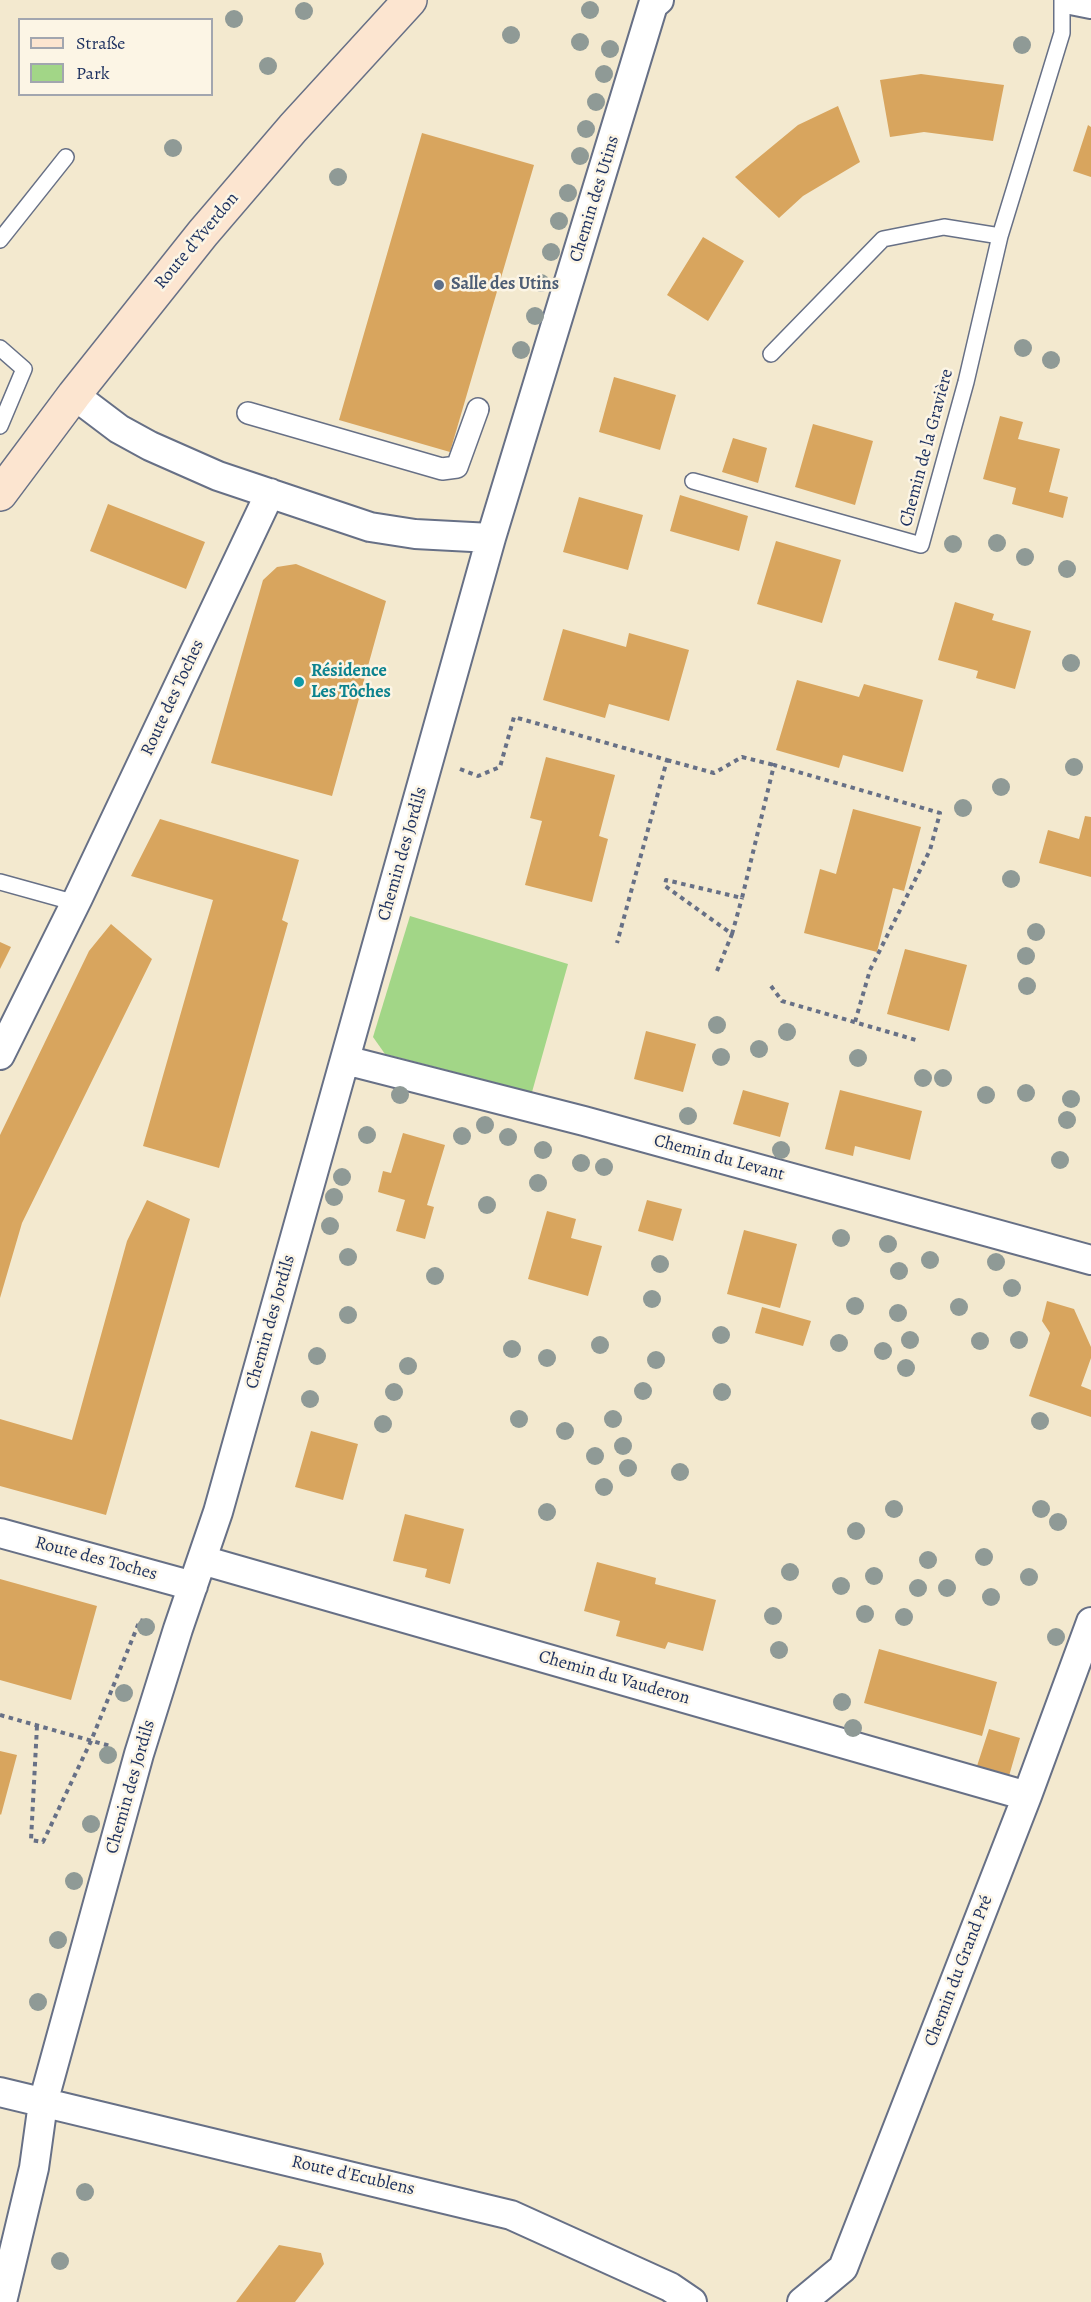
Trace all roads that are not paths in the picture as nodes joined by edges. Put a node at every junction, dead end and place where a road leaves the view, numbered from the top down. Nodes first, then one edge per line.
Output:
1 (410, 0) edge
2 (659, 0) edge
3 (1062, 0) edge
4 (1071, 0) edge
5 (1091, 4) edge
6 (66, 157) dead end
7 (1000, 236) junction
8 (0, 240) edge
9 (0, 348) edge
10 (771, 354) dead end
11 (74, 394) junction
12 (478, 409) dead end
13 (248, 412) dead end
14 (0, 426) edge
15 (693, 481) dead end
16 (270, 493) junction
17 (0, 494) edge
18 (491, 538) junction
19 (0, 882) edge
20 (76, 903) junction
21 (0, 1055) edge
22 (345, 1060) junction
23 (1091, 1260) edge
24 (0, 1533) edge
25 (197, 1573) junction
26 (1091, 1622) edge
27 (1027, 1796) junction
28 (0, 2092) edge
29 (43, 2103) junction
30 (2, 2302) edge
31 (692, 2302) edge
32 (802, 2302) edge

1 - 11 main road, Route d'Yverdon
2 - 18 street, Chemin des Utins
3 - 7 lane, Chemin de la Gravière
4 - 5 street
6 - 8 lane
7 - 10 lane
7 - 15 lane, Chemin de la Gravière
9 - 14 lane
11 - 16 street
11 - 17 main road, Route d'Yverdon
12 - 13 street
16 - 18 street
16 - 20 street, Route des Toches
18 - 22 street, Chemin des Jordils
19 - 20 lane
20 - 21 street, Route des Toches
22 - 23 street, Chemin du Levant
22 - 25 street, Chemin des Jordils
24 - 25 street, Route des Toches
25 - 27 street, Chemin du Vauderon
25 - 29 street, Chemin des Jordils
26 - 27 street, Chemin du Grand Pré
27 - 32 street, Chemin du Grand Pré
28 - 29 street, Route d'Ecublens
29 - 30 street, Chemin des Jordils
29 - 31 street, Route d'Ecublens

